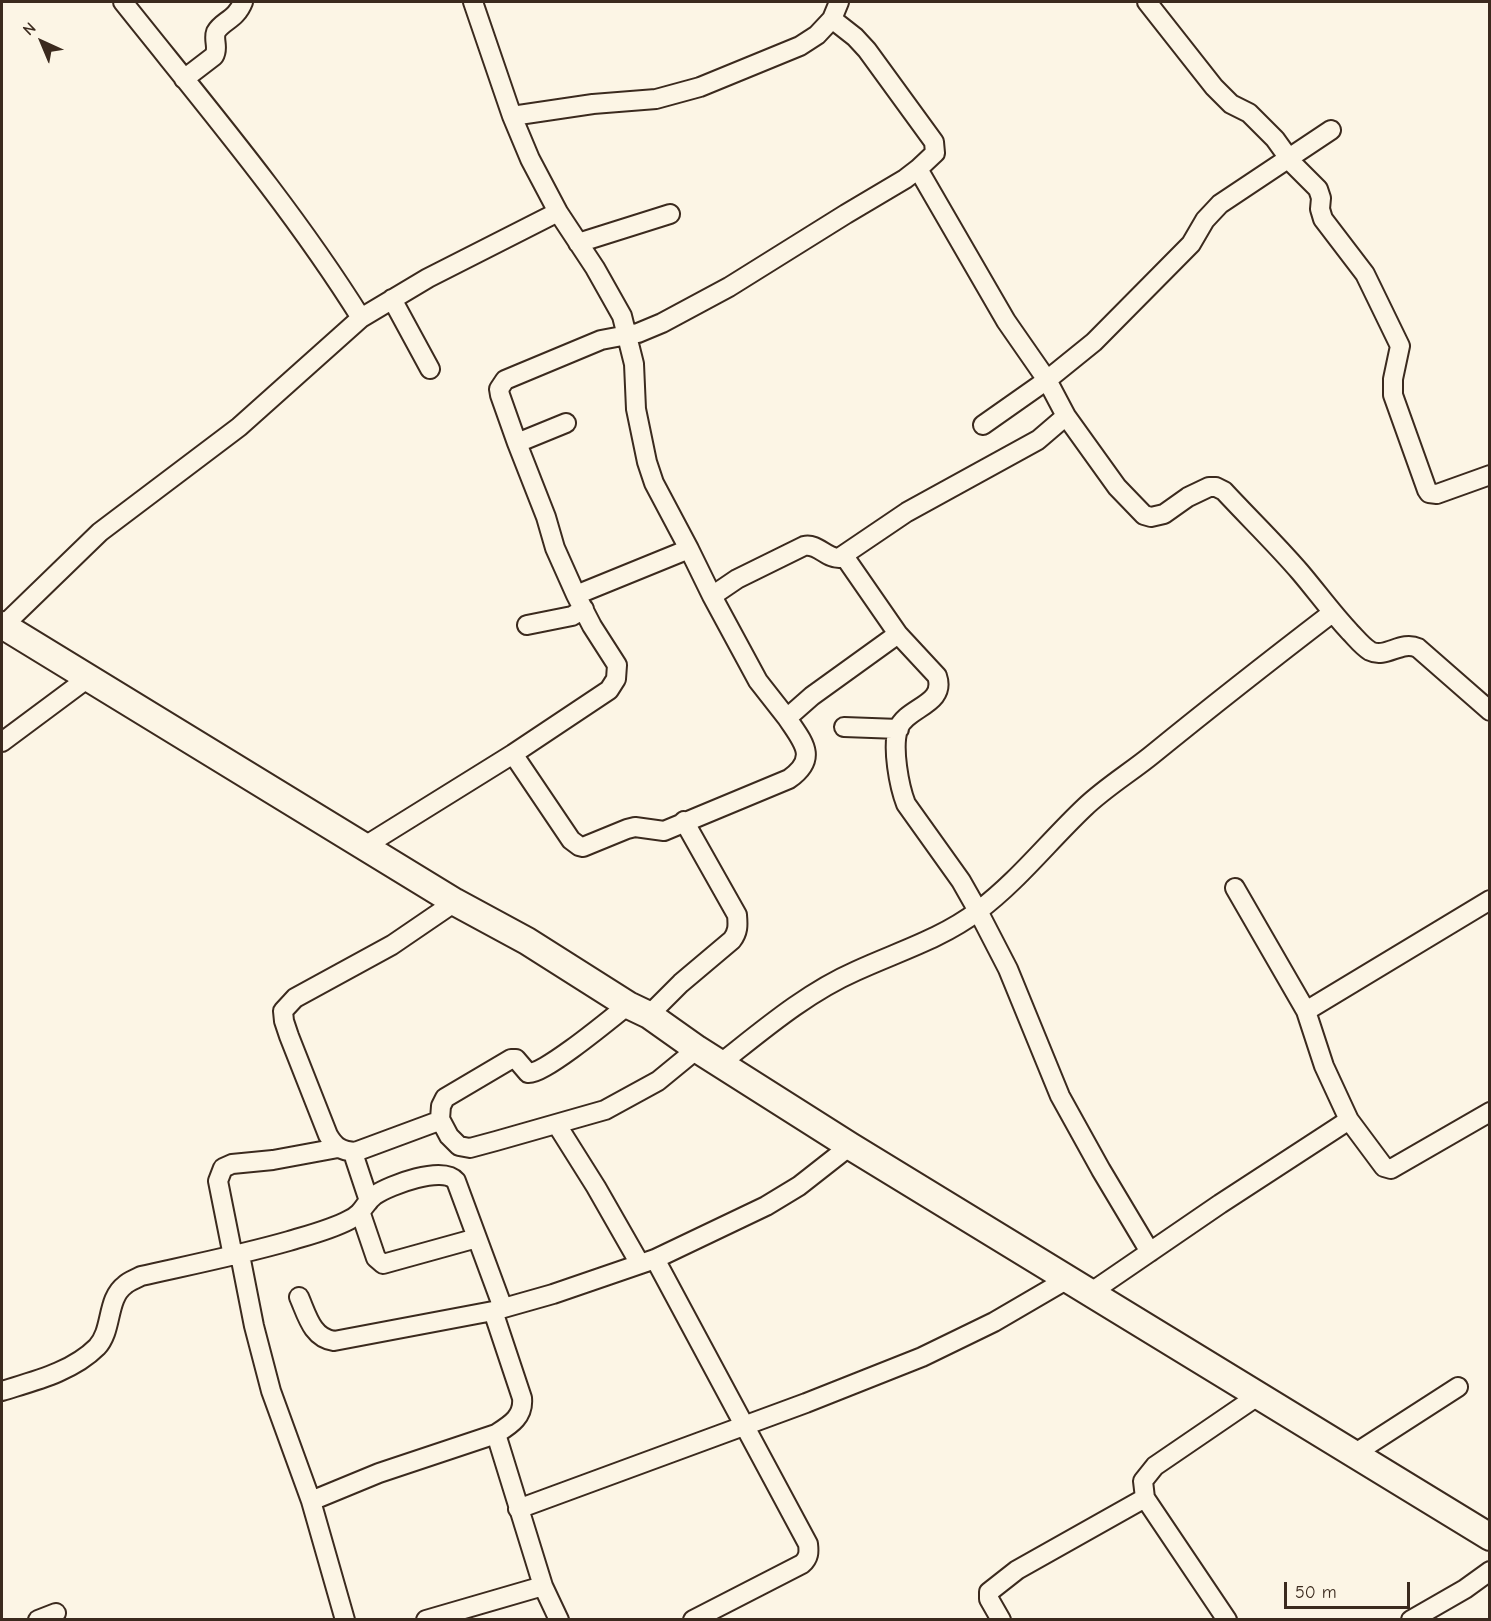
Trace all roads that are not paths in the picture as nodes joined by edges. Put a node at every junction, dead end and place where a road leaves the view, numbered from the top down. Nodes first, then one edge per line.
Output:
1 (123, 2) edge
2 (243, 2) edge
3 (473, 2) edge
4 (839, 2) edge
5 (1146, 2) edge
6 (832, 19) junction
7 (184, 79) junction
8 (512, 116) junction
9 (1331, 130) dead end
10 (1290, 159) junction
11 (918, 170) junction
12 (558, 212) junction
13 (670, 214) dead end
14 (578, 243) junction
15 (392, 299) junction
16 (361, 318) junction
17 (628, 334) junction
18 (430, 369) dead end
19 (1047, 380) junction
20 (1066, 416) junction
21 (566, 423) dead end
22 (983, 425) dead end
23 (517, 443) junction
24 (1490, 475) edge
25 (689, 549) junction
26 (844, 556) junction
27 (712, 596) junction
28 (580, 602) junction
29 (1332, 613) junction
30 (2, 625) edge
31 (527, 625) dead end
32 (898, 634) junction
33 (88, 678) junction
34 (1490, 711) edge
35 (787, 718) junction
36 (844, 727) dead end
37 (898, 729) junction
38 (2, 742) edge
39 (513, 754) junction
40 (684, 822) junction
41 (365, 846) junction
42 (1235, 888) dead end
43 (1490, 900) edge
44 (455, 902) junction
45 (978, 911) junction
46 (639, 1010) junction
47 (1306, 1011) junction
48 (697, 1049) junction
49 (721, 1063) junction
50 (1490, 1112) edge
51 (440, 1119) junction
52 (1349, 1120) junction
53 (557, 1125) junction
54 (850, 1146) junction
55 (346, 1150) junction
56 (365, 1207) junction
57 (477, 1238) junction
58 (1150, 1252) junction
59 (237, 1256) junction
60 (648, 1261) junction
61 (1066, 1280) junction
62 (1090, 1293) junction
63 (299, 1297) dead end
64 (498, 1310) junction
65 (1458, 1388) dead end
66 (2, 1391) edge
67 (1259, 1395) junction
68 (745, 1425) junction
69 (496, 1434) junction
70 (1354, 1454) junction
71 (1145, 1498) junction
72 (311, 1500) junction
73 (518, 1509) junction
74 (1490, 1537) edge
75 (1490, 1571) edge
76 (543, 1586) junction
77 (56, 1613) dead end
78 (38, 1620) edge
79 (345, 1620) edge
80 (426, 1620) edge
81 (559, 1620) edge
82 (693, 1620) edge
83 (1001, 1620) edge
84 (1227, 1620) edge
85 (1411, 1620) edge

1 - 7 street
2 - 7 street
3 - 8 street
4 - 6 street
5 - 10 street
6 - 8 street
6 - 11 street
7 - 16 street
8 - 12 street
9 - 10 street
10 - 19 street
10 - 24 street
11 - 17 street
11 - 19 street
12 - 14 street
12 - 15 street
13 - 14 street
14 - 17 street
15 - 16 street
15 - 18 street
16 - 30 street
17 - 23 street
17 - 25 street
19 - 20 street
19 - 22 street
20 - 26 street
20 - 29 street
21 - 23 street
23 - 28 street
25 - 27 street
25 - 28 street
26 - 27 street
26 - 32 street
27 - 35 street
28 - 31 street
28 - 39 street
29 - 34 street
29 - 45 street
30 - 33 street
32 - 35 street
32 - 37 street
33 - 38 street
33 - 41 street
35 - 40 street
36 - 37 street
37 - 45 street
39 - 40 street
39 - 41 street
40 - 46 street
41 - 44 street
42 - 47 street
43 - 47 street
44 - 46 street
44 - 55 street
45 - 49 street
45 - 58 street
46 - 48 street
46 - 51 street
47 - 52 street
48 - 49 street
48 - 53 street
49 - 54 street
50 - 52 street
51 - 53 street
51 - 55 street
52 - 58 street
53 - 60 street
54 - 60 street
54 - 61 street
55 - 56 street
55 - 59 street
56 - 57 street
56 - 57 street
56 - 59 street
57 - 64 street
58 - 62 street
59 - 66 street
59 - 72 street
60 - 64 street
60 - 68 street
61 - 62 street
61 - 68 street
62 - 67 street
63 - 64 street
64 - 69 street
65 - 70 street
67 - 70 street
67 - 71 street
68 - 73 street
68 - 82 street
69 - 72 street
69 - 73 street
70 - 74 street
71 - 83 street
71 - 84 street
72 - 79 street
73 - 76 street
75 - 85 street
76 - 80 street
76 - 81 street
77 - 78 street

